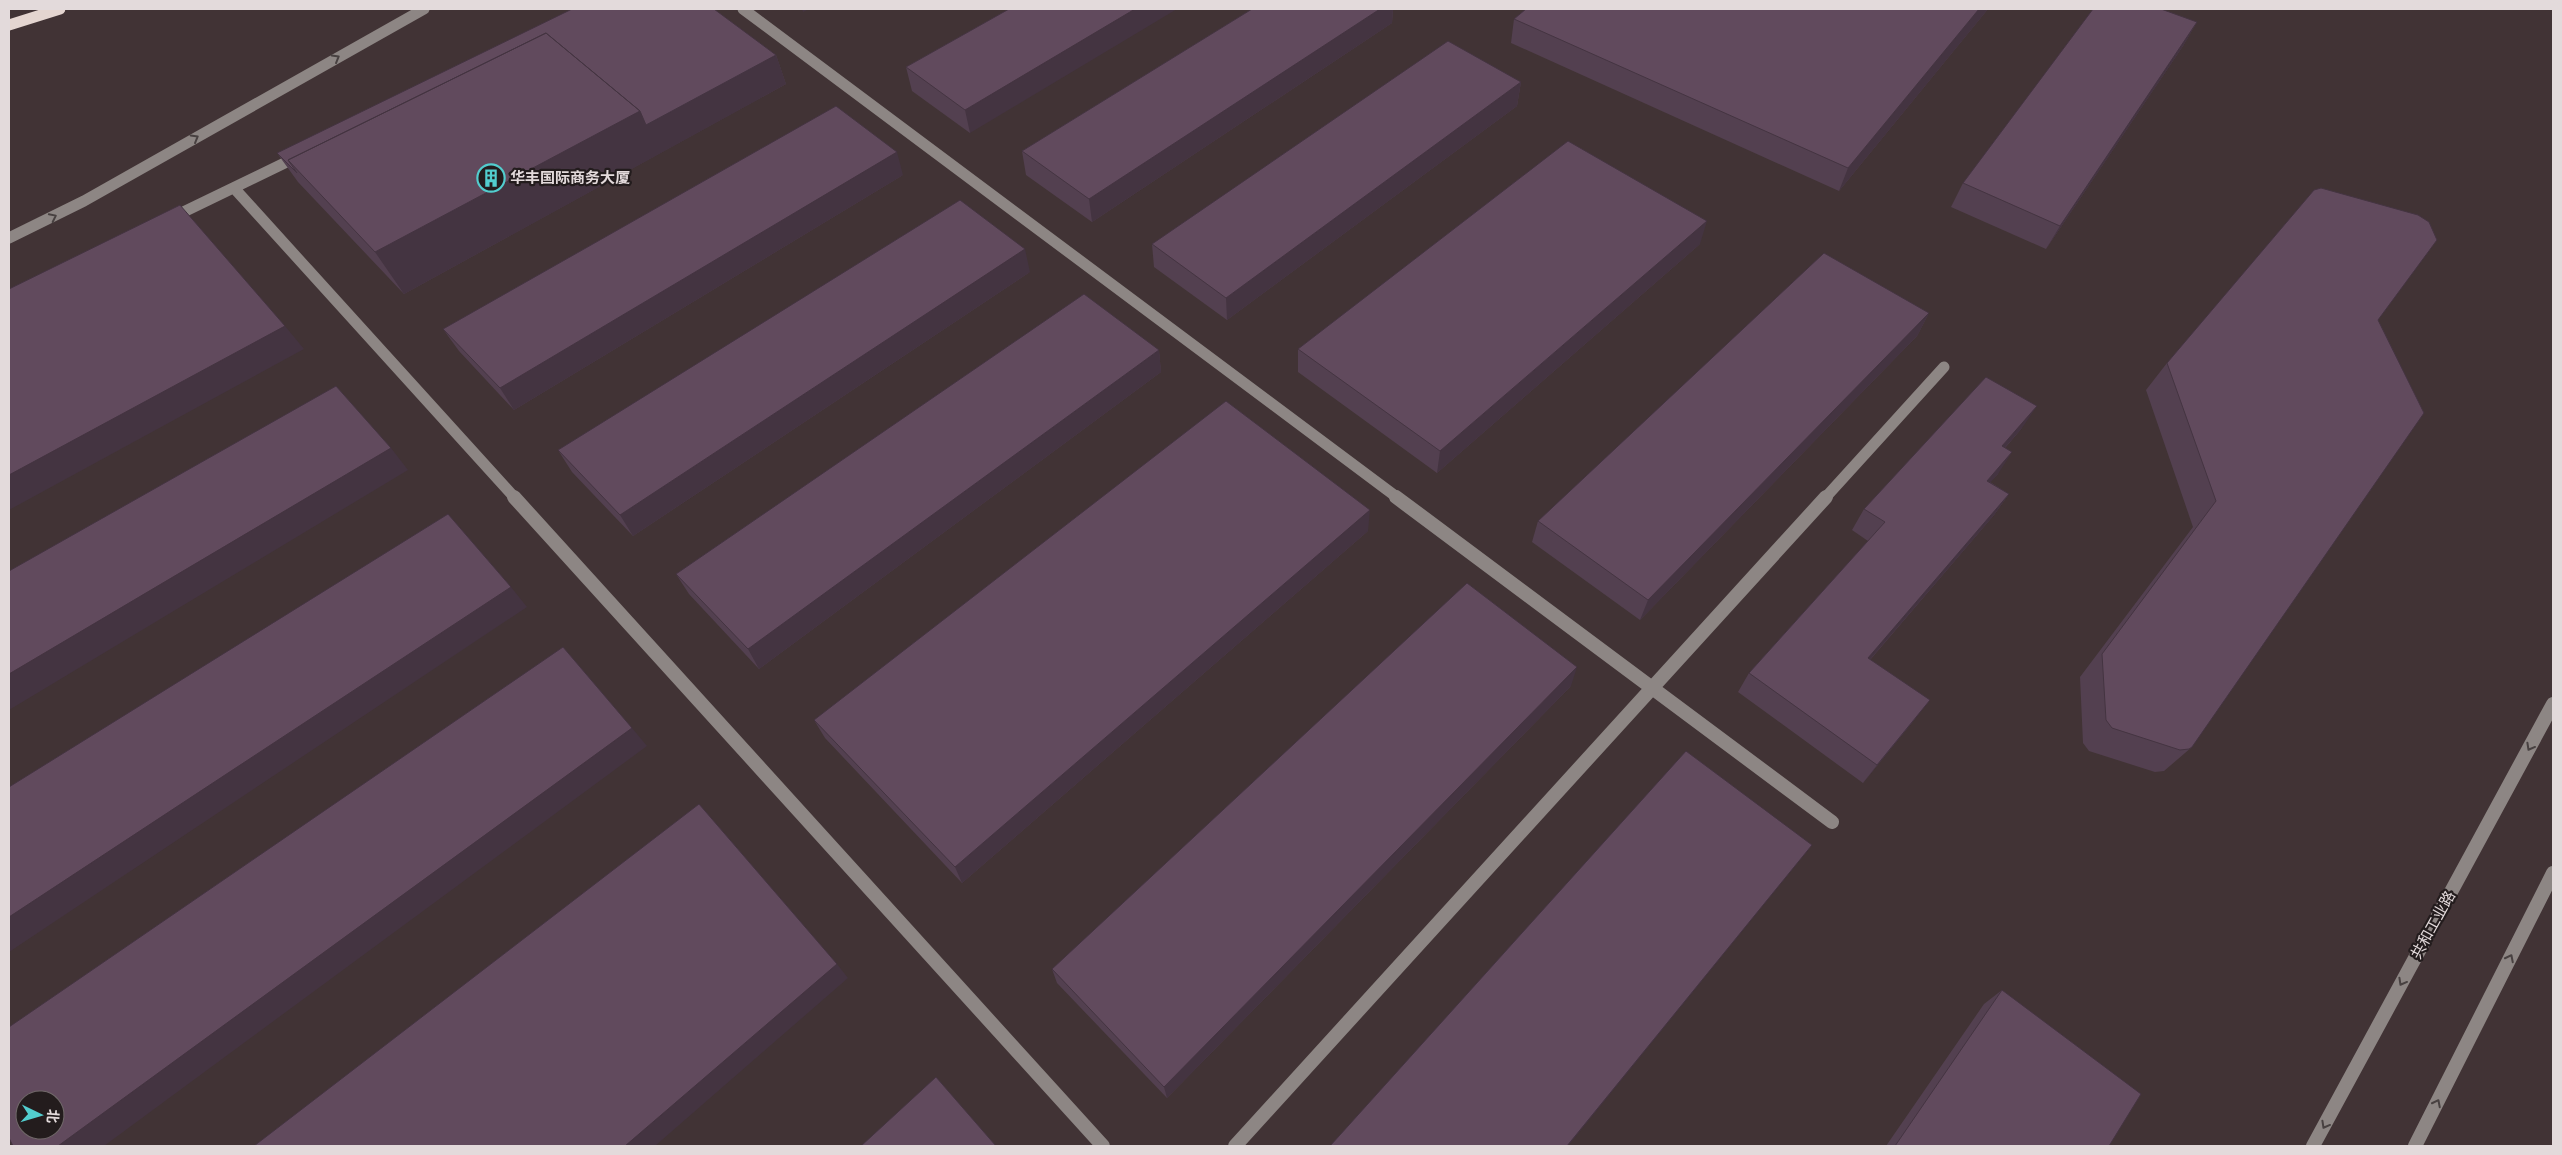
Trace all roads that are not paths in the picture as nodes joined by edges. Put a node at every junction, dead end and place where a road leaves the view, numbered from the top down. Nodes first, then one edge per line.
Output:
1 (60, 9) edge
2 (424, 9) edge
3 (742, 9) edge
4 (9, 25) edge
5 (306, 153) edge
6 (234, 188) junction
7 (165, 221) edge
8 (9, 238) edge
9 (1944, 367) dead end
10 (1652, 687) junction
11 (2553, 704) edge
12 (1832, 822) dead end
13 (2553, 873) edge
14 (1103, 1146) edge
15 (1235, 1146) edge
16 (2313, 1146) edge
17 (2415, 1146) edge

1 - 4 main road
8 -> 2 street
3 - 10 street
5 - 6 street
6 - 7 street
6 - 14 street
9 - 10 street
10 - 12 street
10 - 15 street
11 -> 16 street, 共和工业路
17 -> 13 street

